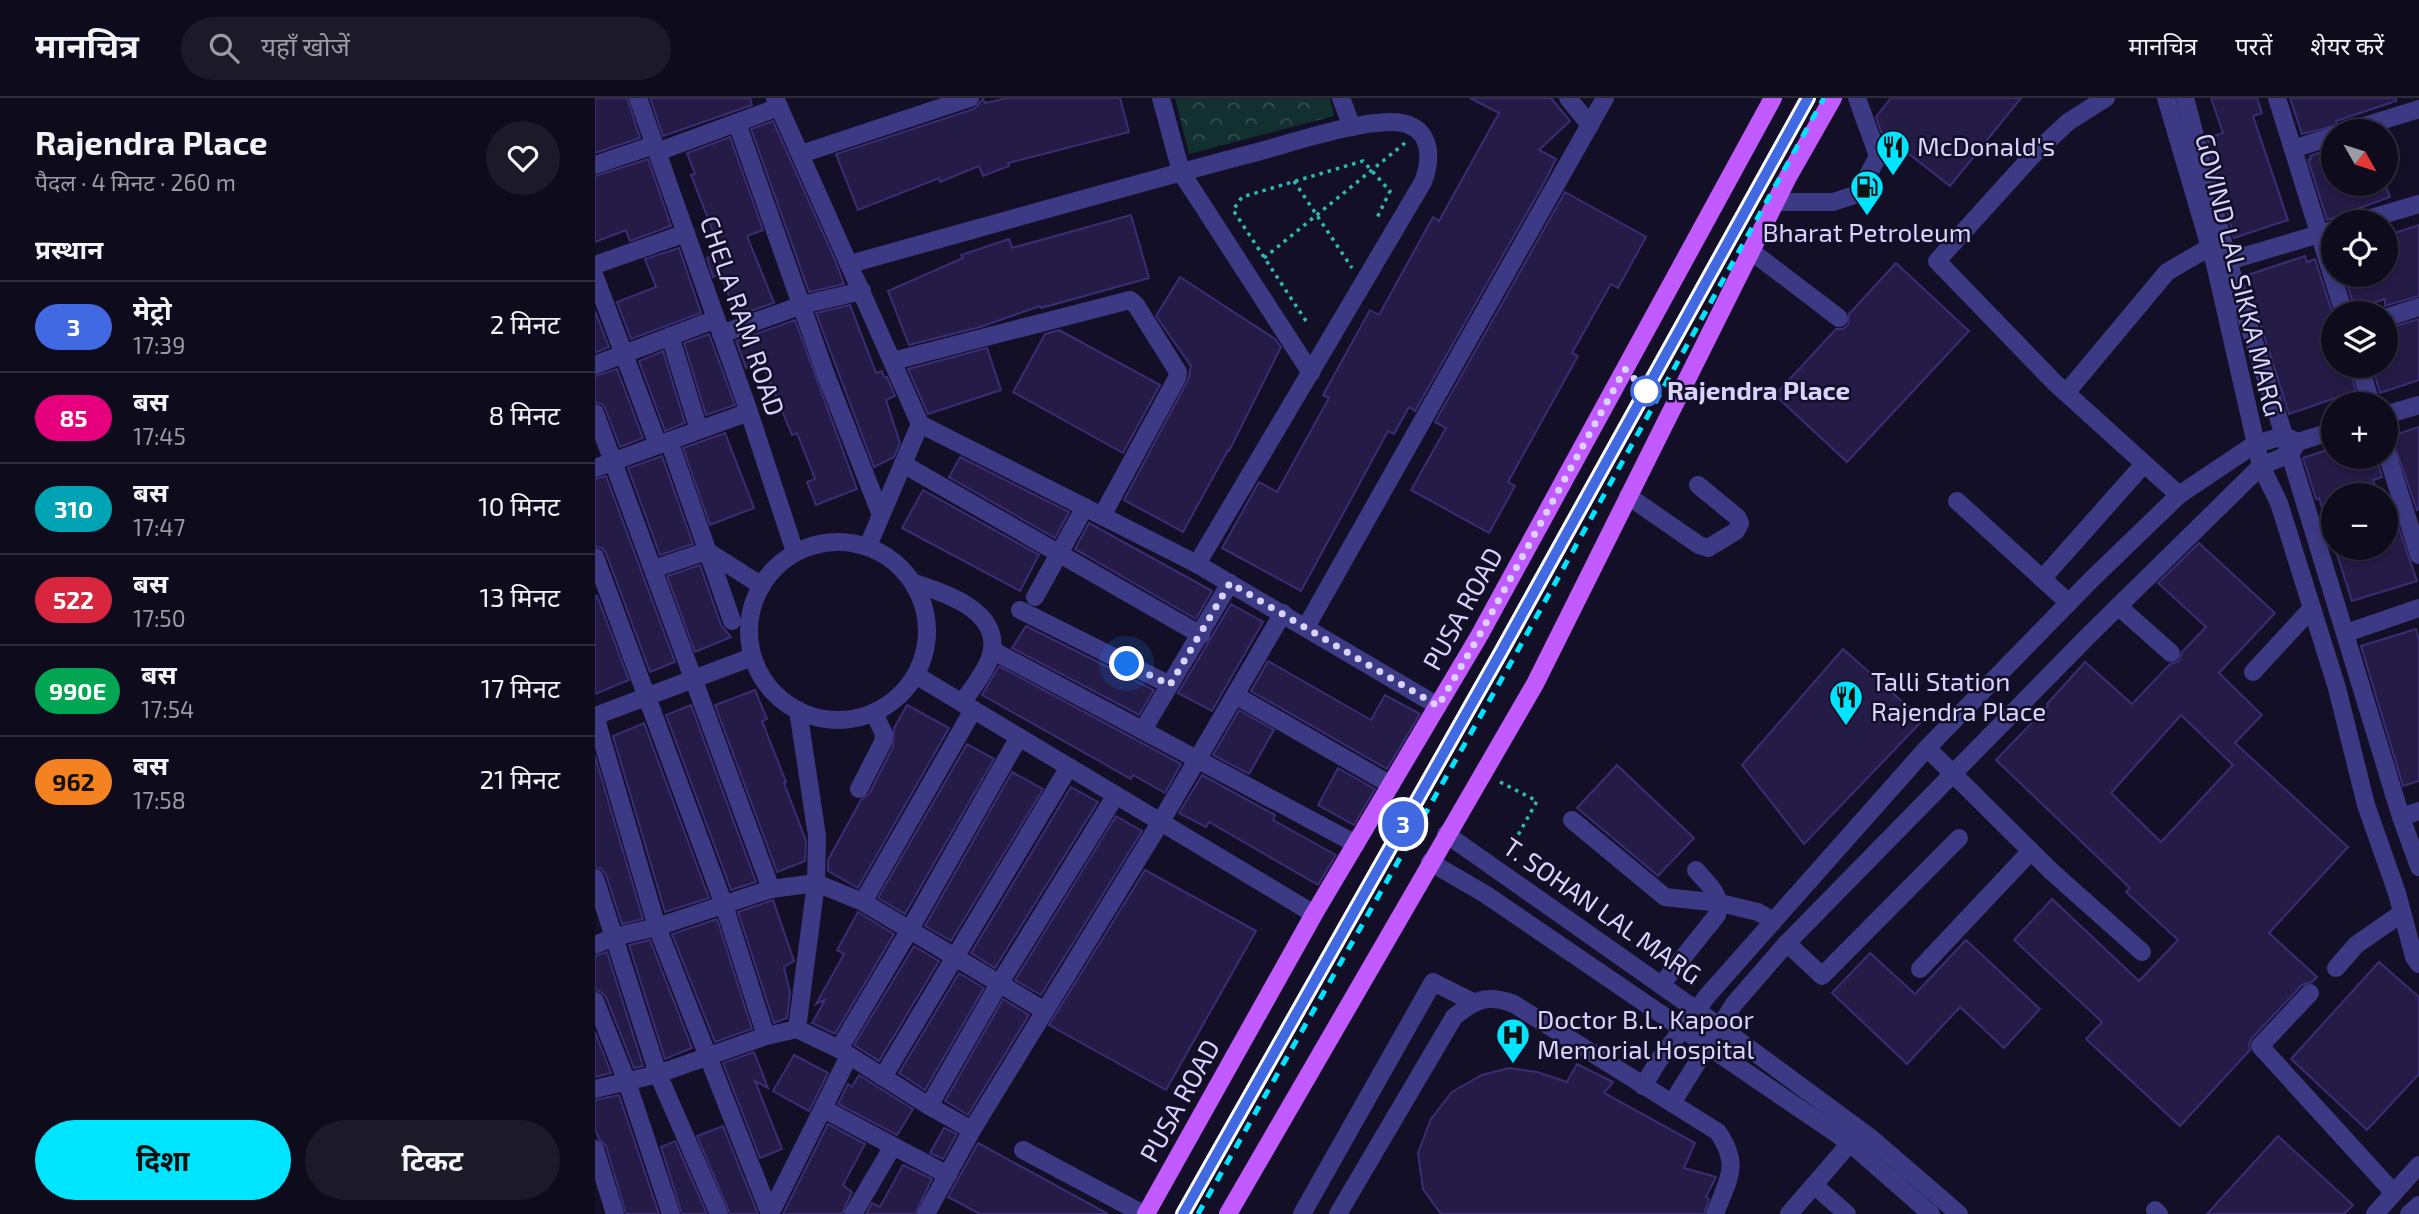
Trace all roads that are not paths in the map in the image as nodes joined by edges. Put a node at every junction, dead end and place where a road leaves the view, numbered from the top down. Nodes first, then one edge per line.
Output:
1 (638, 98) edge
2 (970, 98) edge
3 (1161, 98) edge
4 (1341, 98) edge
5 (1568, 98) edge
6 (1605, 98) edge
7 (1773, 98) edge
8 (1833, 98) edge
9 (1857, 98) edge
10 (2106, 98) edge
11 (2166, 98) edge
12 (2185, 98) edge
13 (2277, 98) edge
14 (777, 103) edge
15 (927, 105) edge
16 (2419, 109) edge
17 (2387, 119) edge
18 (737, 123) junction
19 (1590, 125) junction
20 (1352, 127) junction
21 (2321, 140) edge
22 (655, 148) junction
23 (2293, 149) junction
24 (801, 154) junction
25 (595, 165) edge
26 (1181, 172) junction
27 (1775, 202) junction
28 (2419, 204) edge
29 (2398, 210) edge
30 (2321, 219) edge
31 (685, 233) junction
32 (2321, 233) edge
33 (2210, 247) junction
34 (1751, 251) junction
35 (2228, 261) junction
36 (850, 264) junction
37 (595, 265) edge
38 (595, 277) edge
39 (862, 291) junction
40 (802, 306) junction
41 (2419, 307) edge
42 (2398, 314) edge
43 (1839, 318) dead end
44 (718, 326) junction
45 (670, 336) junction
46 (625, 353) junction
47 (893, 361) junction
48 (595, 365) edge
49 (1311, 373) junction
50 (2066, 393) junction
51 (2419, 405) edge
52 (2398, 411) edge
53 (749, 412) junction
54 (595, 413) edge
55 (920, 424) junction
56 (699, 430) junction
57 (2321, 435) edge
58 (663, 443) junction
59 (2255, 444) junction
60 (2291, 444) junction
61 (613, 461) junction
62 (903, 464) junction
63 (2144, 464) junction
64 (2261, 466) junction
65 (595, 468) edge
66 (2393, 469) edge
67 (1698, 485) dead end
68 (2179, 495) junction
69 (1628, 496) junction
70 (1957, 500) dead end
71 (1085, 508) junction
72 (881, 515) junction
73 (1102, 516) junction
74 (2413, 517) edge
75 (868, 546) junction
76 (707, 551) junction
77 (795, 552) junction
78 (1060, 553) junction
79 (2419, 555) edge
80 (595, 557) edge
81 (1197, 564) junction
82 (653, 569) junction
83 (2042, 579) junction
84 (914, 583) junction
85 (1230, 583) junction
86 (600, 586) edge
87 (762, 586) junction
88 (1035, 597) dead end
89 (2069, 603) junction
90 (2118, 606) junction
91 (2312, 608) junction
92 (2419, 608) edge
93 (1020, 610) dead end
94 (1283, 613) junction
95 (732, 621) dead end
96 (1306, 627) junction
97 (2346, 633) junction
98 (1201, 635) junction
99 (992, 650) junction
100 (2171, 653) dead end
101 (752, 657) junction
102 (2253, 672) dead end
103 (919, 677) junction
104 (694, 679) junction
105 (1170, 685) junction
106 (1235, 695) junction
107 (648, 696) junction
108 (968, 706) junction
109 (1438, 706) junction
110 (799, 710) junction
111 (874, 713) junction
112 (595, 716) edge
113 (1143, 730) junction
114 (1019, 737) junction
115 (1927, 748) junction
116 (1198, 759) junction
117 (1069, 767) junction
118 (1951, 774) junction
119 (1391, 785) junction
120 (859, 789) dead end
121 (1116, 795) junction
122 (2419, 811) edge
123 (2401, 817) junction
124 (1572, 820) dead end
125 (1160, 823) junction
126 (1446, 835) junction
127 (1959, 838) dead end
128 (1356, 844) junction
129 (2031, 851) junction
130 (1430, 862) junction
131 (2419, 867) edge
132 (1696, 870) dead end
133 (595, 878) edge
134 (816, 883) junction
135 (771, 890) junction
136 (863, 902) junction
137 (1720, 903) junction
138 (724, 905) junction
139 (1314, 914) junction
140 (2402, 914) junction
141 (1774, 921) junction
142 (657, 927) junction
143 (909, 931) junction
144 (614, 937) junction
145 (1787, 943) junction
146 (595, 945) edge
147 (2141, 952) dead end
148 (954, 958) junction
149 (2419, 964) edge
150 (2336, 968) dead end
151 (1920, 969) dead end
152 (999, 984) junction
153 (1661, 985) junction
154 (2310, 993) dead end
155 (595, 1001) edge
156 (1473, 1002) junction
157 (1697, 1010) junction
158 (1045, 1011) junction
159 (1720, 1026) junction
160 (797, 1029) junction
161 (1682, 1031) junction
162 (766, 1036) junction
163 (1708, 1048) junction
164 (844, 1053) junction
165 (708, 1057) junction
166 (657, 1074) junction
167 (883, 1077) junction
168 (627, 1082) junction
169 (1643, 1086) junction
170 (595, 1089) edge
171 (1672, 1103) junction
172 (929, 1106) junction
173 (824, 1109) junction
174 (972, 1130) junction
175 (1850, 1143) junction
176 (893, 1146) junction
177 (595, 1149) edge
178 (1023, 1150) dead end
179 (2419, 1165) edge
180 (948, 1175) junction
181 (1814, 1185) junction
182 (2394, 1193) junction
183 (2419, 1205) edge
184 (615, 1214) edge
185 (671, 1214) edge
186 (719, 1214) edge
187 (770, 1214) edge
188 (853, 1214) edge
189 (926, 1214) edge
190 (1145, 1214) edge
191 (1228, 1214) edge
192 (1302, 1214) edge
193 (1338, 1214) edge
194 (1714, 1214) edge
195 (1789, 1214) edge
196 (1847, 1214) edge
197 (1931, 1214) edge
198 (1959, 1214) edge
199 (2375, 1214) edge
200 (2409, 1214) edge

1 - 22 street, CHELA RAM ROAD
2 - 15 street
3 - 26 street
4 - 20 street
5 - 19 street
6 - 19 street
7 - 109 main road, PUSA ROAD
8 - 27 main road
9 - 27 street
10 - 50 street
11 - 33 street, GOVIND LAL SIKKA MARG
12 - 35 street, GOVIND LAL SIKKA MARG
13 - 23 street
14 - 18 street
14 - 24 street
15 - 24 street
16 - 17 street
18 - 22 street
18 - 40 street
19 - 96 street
20 - 26 street
20 - 49 street
21 - 23 street
22 - 25 street
22 - 31 street, CHELA RAM ROAD
23 - 30 street
24 - 36 street
26 - 36 street
26 - 49 street
27 - 34 main road
28 - 29 street
31 - 37 street
31 - 44 street, CHELA RAM ROAD
32 - 35 street
33 - 50 street
33 - 59 street, GOVIND LAL SIKKA MARG
34 - 43 street
34 - 69 main road
35 - 60 street, GOVIND LAL SIKKA MARG
36 - 39 street
38 - 46 street
39 - 40 street
39 - 47 street
40 - 44 street
40 - 72 street
41 - 42 street
44 - 45 street
44 - 53 street, CHELA RAM ROAD
45 - 46 street
45 - 56 street
46 - 48 street
46 - 58 street
47 - 55 street
47 - 73 street
49 - 81 street
50 - 63 street
51 - 52 street
53 - 56 street
53 - 77 street, CHELA RAM ROAD
54 - 61 street
55 - 62 street
55 - 71 street
56 - 58 street
57 - 60 street
58 - 61 street
58 - 76 street
59 - 60 street
59 - 64 street, GOVIND LAL SIKKA MARG
59 - 68 street
60 - 64 street
60 - 97 street, GOVIND LAL SIKKA MARG
61 - 65 street
61 - 82 street
62 - 72 street
62 - 78 street
63 - 68 street
63 - 83 street
64 - 90 street
64 - 91 street, GOVIND LAL SIKKA MARG
66 - 74 street
67 - 69 street
68 - 89 street
69 - 126 main road
70 - 83 street
71 - 73 street
71 - 78 street
72 - 75 street
73 - 81 street
74 - 79 street
75 - 77 street
75 - 84 street
76 - 82 street
76 - 87 street
76 - 95 street
77 - 87 street
78 - 88 street
78 - 98 street
80 - 86 street
81 - 85 street
82 - 104 street
83 - 89 street
84 - 99 street
84 - 103 street
85 - 94 street
85 - 98 street
86 - 107 street
87 - 101 street
89 - 115 street
90 - 100 street
90 - 118 street
91 - 102 street
91 - 140 street, GOVIND LAL SIKKA MARG
92 - 97 street
93 - 105 street
94 - 96 street
94 - 106 street
96 - 109 street
97 - 123 street, GOVIND LAL SIKKA MARG
98 - 105 street
99 - 108 street
99 - 113 street
101 - 104 street
101 - 110 street
103 - 108 street
103 - 111 street
104 - 107 street
104 - 135 street
105 - 113 street
106 - 116 street
106 - 119 street
107 - 112 street
107 - 138 street
108 - 114 street
108 - 136 street
109 - 119 main road, PUSA ROAD
110 - 111 street
110 - 134 street
111 - 120 street
112 - 142 street
113 - 116 street
114 - 117 street
114 - 143 street
115 - 118 street
115 - 141 street
116 - 125 street
116 - 128 street
117 - 121 street
117 - 148 street
118 - 129 street
118 - 145 street
119 - 128 main road, PUSA ROAD
121 - 125 street
121 - 152 street
122 - 123 street
123 - 131 street, GOVIND LAL SIKKA MARG
124 - 137 street
125 - 139 street
125 - 158 street
126 - 130 main road
126 - 153 street, T. SOHAN LAL MARG
127 - 145 street
128 - 139 main road, PUSA ROAD
129 - 147 street
129 - 151 street
130 - 161 street, T. SOHAN LAL MARG
130 - 191 main road
132 - 137 street
133 - 144 street
134 - 135 street
134 - 136 street
134 - 160 street
135 - 138 street
136 - 143 street
137 - 141 street
137 - 153 street
138 - 142 street
138 - 162 street
139 - 190 main road, PUSA ROAD
140 - 149 street, GOVIND LAL SIKKA MARG
140 - 150 street
141 - 157 street
142 - 144 street
142 - 165 street
143 - 148 street
143 - 164 street
144 - 146 street
144 - 166 street
145 - 159 street
148 - 152 street
148 - 167 street
152 - 158 street
152 - 172 street
153 - 157 street, T. SOHAN LAL MARG
154 - 182 street
155 - 168 street
156 - 169 street
156 - 192 street
156 - 193 street
157 - 159 street, T. SOHAN LAL MARG
157 - 161 street
158 - 174 street
159 - 163 street
159 - 198 street, T. SOHAN LAL MARG
160 - 162 street
160 - 164 street
161 - 163 street, T. SOHAN LAL MARG
161 - 169 street
162 - 165 street
163 - 171 street
163 - 175 street, T. SOHAN LAL MARG
164 - 167 street
164 - 173 street
165 - 166 street
165 - 187 street
166 - 168 street
166 - 186 street
167 - 172 street
168 - 170 street
168 - 185 street
169 - 171 street
171 - 194 street
172 - 174 street
173 - 176 street
173 - 187 street
174 - 180 street
175 - 181 street
175 - 197 street, T. SOHAN LAL MARG
176 - 180 street
176 - 188 street
177 - 184 street
178 - 190 street
179 - 182 street
180 - 189 street
181 - 195 street
181 - 196 street
182 - 199 street
183 - 200 street

